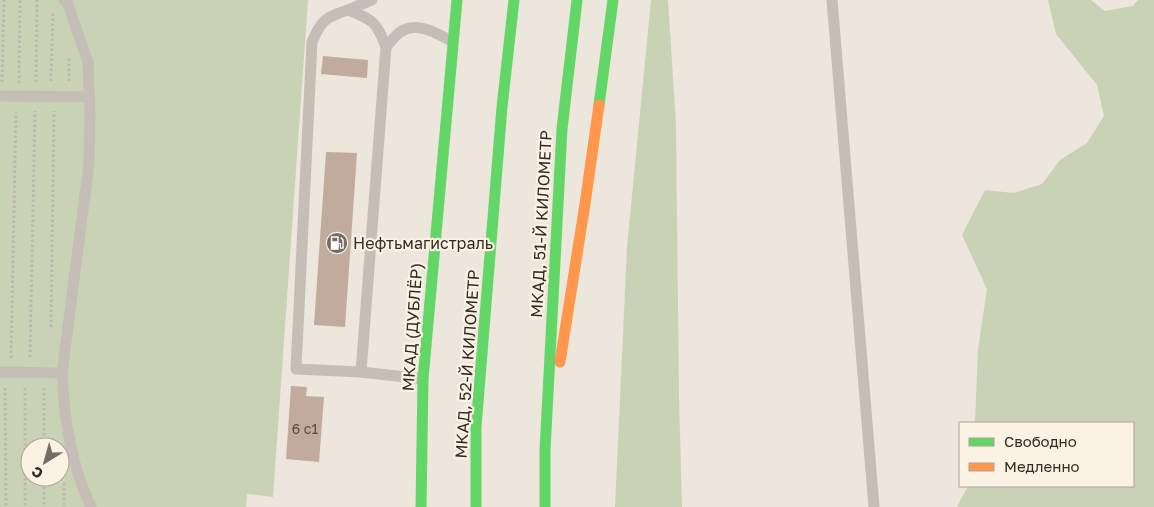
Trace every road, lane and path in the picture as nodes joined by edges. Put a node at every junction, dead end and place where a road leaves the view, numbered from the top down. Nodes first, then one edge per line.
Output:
1 (4, 0) edge
2 (20, 0) edge
3 (37, 0) edge
4 (64, 0) edge
5 (372, 0) edge
6 (457, 0) edge
7 (514, 0) edge
8 (577, 0) edge
9 (613, 0) edge
10 (832, 0) edge
11 (54, 10) dead end
12 (348, 10) junction
13 (452, 42) junction
14 (386, 47) junction
15 (1, 96) edge
16 (17, 96) junction
17 (36, 96) junction
18 (53, 97) junction
19 (90, 97) junction
20 (50, 334) dead end
21 (5, 372) edge
22 (361, 372) junction
23 (27, 373) junction
24 (44, 373) junction
25 (62, 373) junction
26 (423, 379) junction
27 (44, 437) edge
28 (545, 450) junction
29 (44, 487) edge
30 (6, 507) edge
31 (25, 507) edge
32 (44, 507) edge
33 (91, 507) edge
34 (421, 507) edge
35 (476, 507) edge
36 (544, 507) edge
37 (874, 507) edge

1 - 15 path
2 - 16 path
3 - 17 path
4 - 19 lane
5 - 12 lane
6 - 13 main road, МКАД (ДУБЛЁР)
7 - 35 main road, МКАД, 52-Й КИЛОМЕТР
8 - 28 main road, МКАД, 51-Й КИЛОМЕТР
9 - 28 main road
10 - 37 lane
11 - 18 path
12 - 14 lane
12 - 22 lane
13 - 14 lane
13 - 26 main road, МКАД (ДУБЛЁР)
14 - 22 lane
15 - 16 lane
16 - 17 lane
16 - 21 path
17 - 18 lane
17 - 23 path
18 - 19 lane
18 - 20 path
19 - 25 lane
21 - 23 lane
21 - 30 path
22 - 26 lane
23 - 24 lane
23 - 31 path
24 - 25 lane
24 - 27 path
25 - 33 lane
26 - 34 main road, МКАД (ДУБЛЁР)
28 - 36 main road
29 - 32 path

